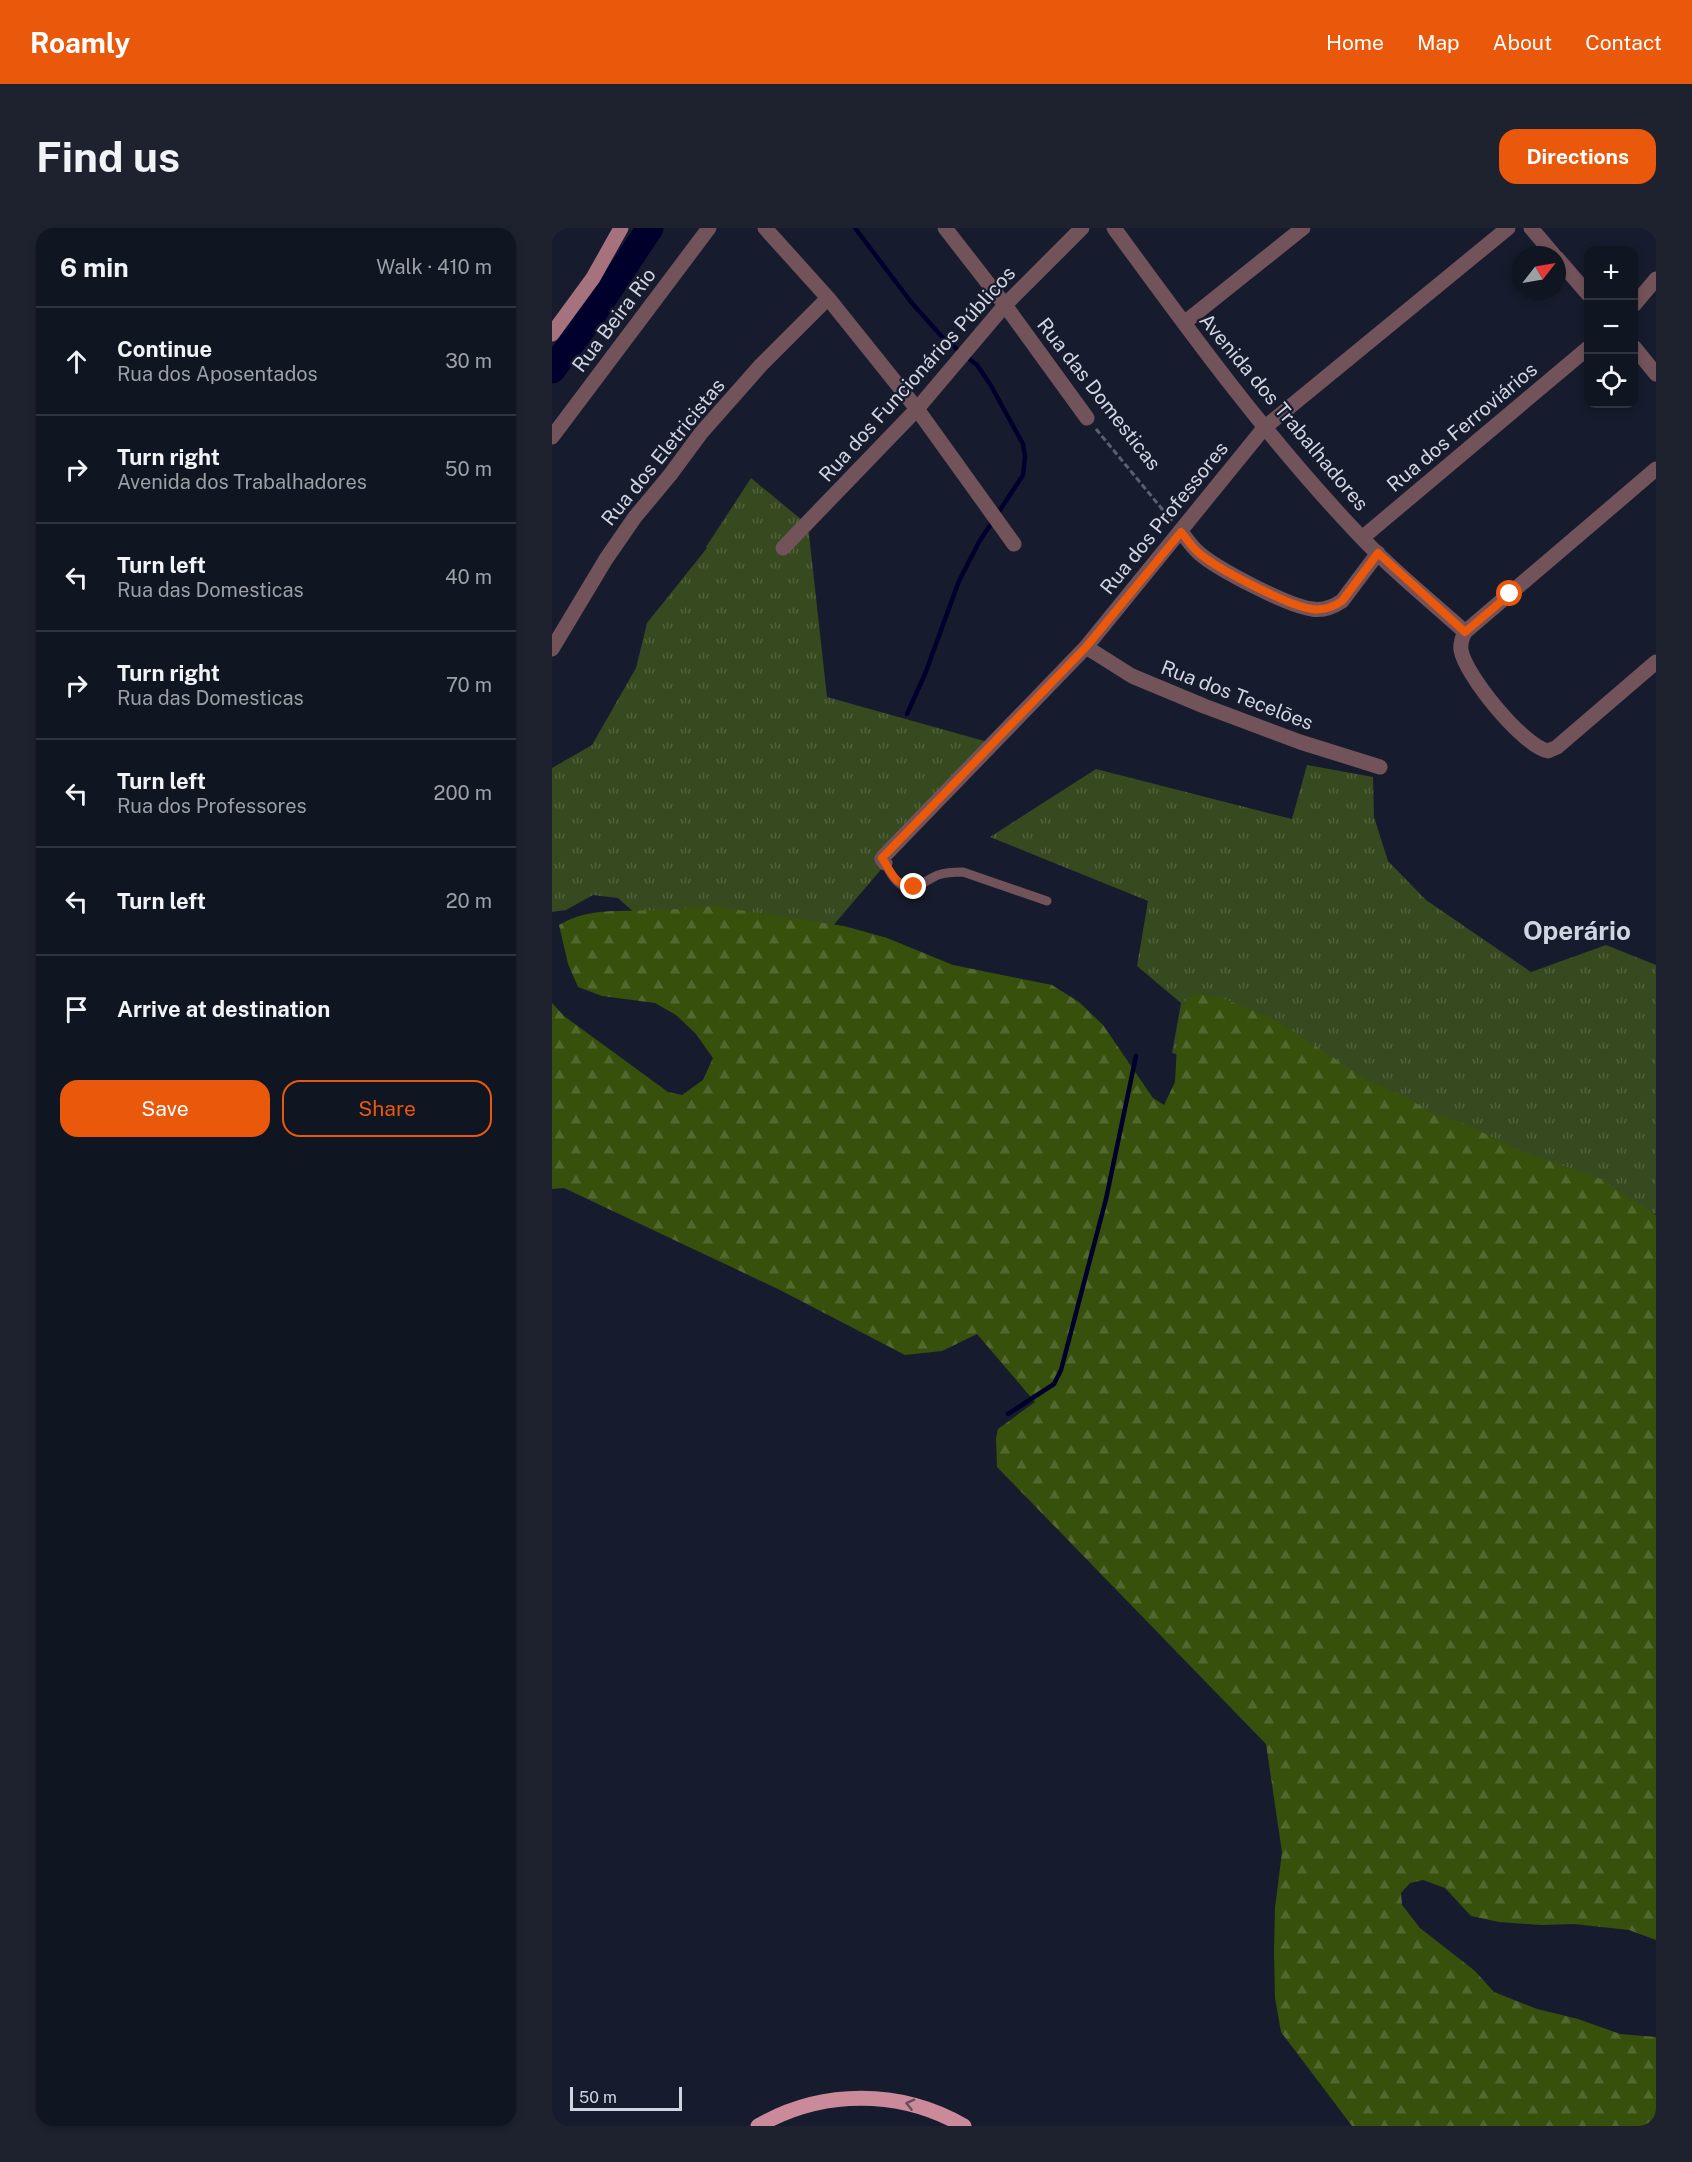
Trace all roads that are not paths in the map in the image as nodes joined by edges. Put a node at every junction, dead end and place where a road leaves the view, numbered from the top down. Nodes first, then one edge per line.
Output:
1 (621, 228) edge
2 (709, 228) edge
3 (765, 228) edge
4 (945, 228) edge
5 (1082, 228) edge
6 (1114, 228) edge
7 (1303, 228) edge
8 (1508, 228) edge
9 (1531, 228) edge
10 (1547, 246) edge
11 (1566, 268) edge
12 (1656, 279) edge
13 (1584, 289) edge
14 (828, 297) junction
15 (1638, 300) edge
16 (1005, 306) junction
17 (1184, 323) junction
18 (552, 334) edge
19 (1584, 351) edge
20 (1638, 352) edge
21 (1656, 374) edge
22 (917, 409) junction
23 (1087, 418) road end
24 (1264, 428) junction
25 (552, 437) edge
26 (1656, 469) edge
27 (1181, 532) junction
28 (1362, 538) junction
29 (1014, 543) dead end
30 (783, 548) dead end
31 (1378, 553) junction
32 (1465, 632) junction
33 (1086, 647) junction
34 (552, 649) edge
35 (1656, 662) edge
36 (1380, 767) dead end
37 (885, 862) joint
38 (1047, 901) dead end
39 (758, 2126) edge
40 (964, 2126) edge

1 - 18 street
2 - 25 street, Rua Beira Rio
3 - 14 street
4 - 16 street, Rua das Domesticas
5 - 16 street, Rua dos Funcionários Públicos
6 - 17 street, Avenida dos Trabalhadores
7 - 17 street
8 - 24 street, Rua dos Professores
9 - 10 street
11 - 13 street
12 - 15 street
14 - 22 street
14 - 34 street, Rua dos Eletricistas
16 - 22 street, Rua dos Funcionários Públicos
16 - 23 street, Rua das Domesticas
17 - 24 street, Avenida dos Trabalhadores
19 - 28 street, Rua dos Ferroviários
20 - 21 street
22 - 29 street
22 - 30 street, Rua dos Funcionários Públicos
24 - 27 street, Rua dos Professores
24 - 28 street, Avenida dos Trabalhadores
26 - 32 street
27 - 31 street
27 - 33 street, Rua dos Professores
28 - 31 street, Avenida dos Trabalhadores
31 - 32 street, Avenida dos Trabalhadores
32 - 35 street
33 - 36 street, Rua dos Tecelões
33 - 37 street, Rua dos Professores
37 - 38 lane
40 -> 39 main road

